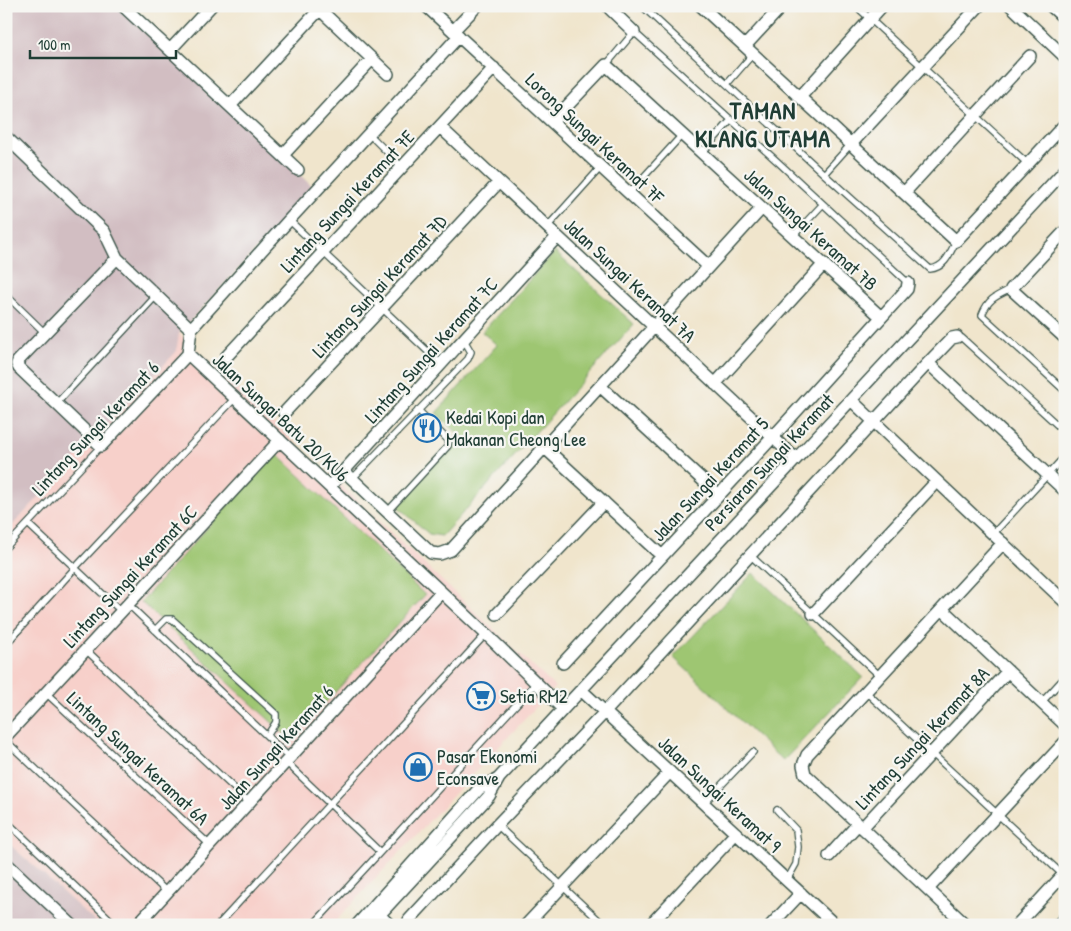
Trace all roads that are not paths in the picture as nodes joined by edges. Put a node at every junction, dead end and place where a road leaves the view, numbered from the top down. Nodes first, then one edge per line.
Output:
1 (123, 6) edge
2 (211, 6) edge
3 (426, 6) edge
4 (477, 6) edge
5 (642, 6) edge
6 (701, 6) edge
7 (782, 6) edge
8 (856, 6) edge
9 (882, 6) edge
10 (979, 6) edge
11 (1011, 6) edge
12 (1051, 6) edge
13 (318, 8) edge
14 (610, 9) dead end
15 (1065, 19) edge
16 (870, 20) junction
17 (634, 32) junction
18 (456, 34) junction
19 (170, 50) junction
20 (749, 50) junction
21 (1030, 56) dead end
22 (1065, 57) edge
23 (372, 59) junction
24 (606, 65) junction
25 (494, 68) junction
26 (922, 68) junction
27 (388, 74) dead end
28 (727, 84) junction
29 (800, 97) junction
30 (230, 106) junction
31 (975, 116) junction
32 (731, 120) junction
33 (552, 122) junction
34 (1065, 124) edge
35 (440, 127) junction
36 (368, 134) junction
37 (682, 135) junction
38 (6, 137) edge
39 (851, 144) junction
40 (702, 153) junction
41 (283, 155) junction
42 (1028, 164) junction
43 (402, 167) junction
44 (601, 167) junction
45 (298, 170) dead end
46 (1065, 170) edge
47 (824, 174) junction
48 (499, 182) junction
49 (904, 193) junction
50 (629, 194) junction
51 (823, 204) junction
52 (762, 208) junction
53 (289, 220) junction
54 (547, 227) junction
55 (1065, 230) edge
56 (793, 236) junction
57 (557, 237) junction
58 (956, 241) junction
59 (323, 252) junction
60 (116, 258) junction
61 (824, 264) junction
62 (708, 266) junction
63 (908, 283) joint
64 (1011, 289) junction
65 (6, 295) edge
66 (156, 296) junction
67 (382, 308) junction
68 (882, 317) junction
69 (654, 326) junction
70 (191, 329) junction
71 (45, 333) junction
72 (957, 337) joint
73 (1064, 337) edge
74 (464, 340) junction
75 (188, 354) junction
76 (226, 357) dead end
77 (928, 363) junction
78 (441, 364) junction
79 (715, 384) junction
80 (600, 386) junction
81 (1064, 390) edge
82 (235, 398) junction
83 (851, 400) junction
84 (56, 404) junction
85 (418, 410) junction
86 (284, 413) dead end
87 (874, 421) junction
88 (1065, 432) edge
89 (772, 437) junction
90 (280, 440) junction
91 (101, 446) junction
92 (544, 447) junction
93 (1065, 456) edge
94 (796, 459) junction
95 (1048, 474) junction
96 (348, 475) junction
97 (937, 481) junction
98 (330, 486) junction
99 (1065, 490) edge
100 (719, 495) junction
101 (604, 502) junction
102 (387, 512) junction
103 (28, 524) junction
104 (993, 534) junction
105 (1003, 543) junction
106 (6, 547) edge
107 (750, 555) junction
108 (662, 556) junction
109 (75, 568) junction
110 (441, 592) junction
111 (1065, 602) edge
112 (125, 608) junction
113 (942, 609) junction
114 (496, 614) dead end
115 (813, 614) junction
116 (155, 630) junction
117 (486, 634) junction
118 (6, 644) edge
119 (86, 650) junction
120 (563, 663) dead end
121 (1008, 671) junction
122 (880, 676) junction
123 (1065, 677) edge
124 (536, 683) junction
125 (581, 690) junction
126 (866, 692) junction
127 (46, 693) junction
128 (1041, 703) junction
129 (563, 709) junction
130 (605, 712) junction
131 (1065, 725) edge
132 (6, 736) edge
133 (267, 736) junction
134 (6, 742) edge
135 (1065, 742) edge
136 (753, 752) dead end
137 (932, 753) junction
138 (288, 760) junction
139 (670, 772) junction
140 (249, 802) junction
141 (704, 803) junction
142 (330, 804) junction
143 (777, 810) dead end
144 (998, 814) junction
145 (6, 821) edge
146 (497, 825) junction
147 (860, 826) junction
148 (736, 834) junction
149 (210, 845) junction
150 (380, 852) junction
151 (829, 856) dead end
152 (6, 864) edge
153 (1064, 874) edge
154 (786, 880) junction
155 (562, 886) junction
156 (928, 889) junction
157 (167, 892) junction
158 (801, 893) junction
159 (376, 912) junction
160 (1065, 918) edge
161 (409, 920) dead end
162 (72, 925) edge
163 (116, 925) edge
164 (137, 925) edge
165 (218, 925) edge
166 (313, 925) edge
167 (357, 925) edge
168 (370, 925) edge
169 (390, 925) edge
170 (526, 925) edge
171 (604, 925) edge
172 (650, 925) edge
173 (771, 925) edge
174 (835, 925) edge
175 (966, 925) edge
176 (1017, 925) edge
177 (1058, 925) edge

1 - 19 street
2 - 19 street
3 - 18 street, Lorong Sungai Keramat 7F
4 - 18 street
5 - 28 lane
6 - 20 street
7 - 20 street
8 - 16 lane
9 - 16 street
10 - 26 street
11 - 22 street
12 - 15 street
13 - 23 street
13 - 30 street
14 - 17 street
16 - 26 lane
16 - 29 street
17 - 24 lane
17 - 32 lane
18 - 25 street, Lorong Sungai Keramat 7F
18 - 36 street
19 - 30 street
20 - 28 lane
20 - 29 street
21 - 31 street
23 - 27 street
23 - 41 street
24 - 33 street
24 - 37 street, Jalan Sungai Keramat 7B
25 - 33 street, Lorong Sungai Keramat 7F
25 - 35 street, Lintang Sungai Keramat 7E
26 - 31 lane
26 - 39 street
28 - 47 lane
29 - 39 street
30 - 41 street
31 - 42 lane
31 - 49 street
32 - 40 lane
32 - 51 lane
33 - 44 street, Lorong Sungai Keramat 7F
34 - 42 street
35 - 43 street, Lintang Sungai Keramat 7E
35 - 48 street, Jalan Sungai Keramat 7A
36 - 43 lane
36 - 53 street
37 - 40 street, Jalan Sungai Keramat 7B
37 - 50 lane
38 - 60 street
39 - 47 lane
39 - 49 street
40 - 52 street, Jalan Sungai Keramat 7B
41 - 45 street
42 - 58 street
43 - 59 street, Lintang Sungai Keramat 7E
44 - 50 street, Lorong Sungai Keramat 7F
44 - 54 lane
46 - 83 street, Persiaran Sungai Keramat
47 - 58 lane
48 - 54 street, Jalan Sungai Keramat 7A
48 - 67 street, Lintang Sungai Keramat 7D
49 - 58 street
50 - 62 street, Lorong Sungai Keramat 7F
51 - 56 lane
51 - 63 lane
52 - 56 street, Jalan Sungai Keramat 7B
52 - 62 street
53 - 59 lane
53 - 70 street
54 - 57 street, Jalan Sungai Keramat 7A
55 - 64 street
56 - 61 street, Jalan Sungai Keramat 7B
57 - 69 street, Jalan Sungai Keramat 7A
57 - 74 street, Lintang Sungai Keramat 7C
59 - 67 lane
59 - 76 street, Lintang Sungai Keramat 7E
60 - 66 street
60 - 71 street
61 - 68 street, Jalan Sungai Keramat 7B
61 - 79 street
62 - 69 street
63 - 68 street, Jalan Sungai Keramat 5
64 - 73 street
64 - 81 lane
65 - 71 lane
66 - 70 street
66 - 84 lane
67 - 78 lane
67 - 86 street, Lintang Sungai Keramat 7D
68 - 89 street, Jalan Sungai Keramat 5
69 - 79 street, Jalan Sungai Keramat 7A
69 - 80 street
70 - 75 street, Jalan Sungai Batu 20/KU6
71 - 84 street
72 - 77 street
72 - 88 lane
74 - 78 street, Lintang Sungai Keramat 7C
74 - 85 lane
75 - 82 street, Jalan Sungai Batu 20/KU6
75 - 91 street, Lintang Sungai Keramat 6
77 - 87 street
77 - 95 street
78 - 96 street, Lintang Sungai Keramat 7C
79 - 89 street, Jalan Sungai Keramat 7A
80 - 92 street
80 - 100 street
82 - 90 street, Jalan Sungai Batu 20/KU6
82 - 109 lane
83 - 87 street
83 - 94 street, Persiaran Sungai Keramat
84 - 91 street
85 - 96 lane
85 - 102 lane
87 - 97 street
87 - 107 street
89 - 94 street, Jalan Sungai Keramat 7A
89 - 100 street, Jalan Sungai Keramat 5
90 - 98 street, Jalan Sungai Batu 20/KU6
90 - 112 street, Lintang Sungai Keramat 6C
91 - 103 lane, Lintang Sungai Keramat 6
92 - 101 street
92 - 102 street
93 - 95 lane
94 - 125 street, Persiaran Sungai Keramat
95 - 99 street
95 - 104 lane
96 - 98 street, Lintang Sungai Keramat 7C
96 - 102 street
97 - 104 street
97 - 115 street
98 - 110 street, Jalan Sungai Batu 20/KU6
100 - 108 street, Jalan Sungai Keramat 5
101 - 108 street
101 - 114 street
103 - 106 lane, Lintang Sungai Keramat 6
103 - 109 lane
104 - 105 street
105 - 111 street
105 - 113 street
107 - 115 lane
107 - 130 street
108 - 120 street, Jalan Sungai Keramat 5
109 - 112 lane
109 - 118 lane
110 - 117 street, Jalan Sungai Batu 20/KU6
110 - 138 street, Jalan Sungai Keramat 6
112 - 116 lane
112 - 119 street, Lintang Sungai Keramat 6C
113 - 121 street
113 - 122 street
115 - 122 lane
116 - 133 lane
116 - 133 lane
117 - 124 street, Jalan Sungai Batu 20/KU6
117 - 142 lane
119 - 127 street, Lintang Sungai Keramat 6C
119 - 140 lane
121 - 128 street
121 - 137 street, Lintang Sungai Keramat 8A
122 - 126 street
123 - 128 lane
124 - 129 street, Jalan Sungai Batu 20/KU6
124 - 150 lane
125 - 129 street, Persiaran Sungai Keramat
125 - 130 street, Jalan Sungai Keramat 9
126 - 137 lane
126 - 147 street
127 - 132 street, Lintang Sungai Keramat 6C
127 - 149 lane, Lintang Sungai Keramat 6A
128 - 131 street
129 - 159 street, Persiaran Sungai Keramat
130 - 139 street, Jalan Sungai Keramat 9
130 - 146 street
133 - 138 lane
134 - 157 lane
135 - 144 street
136 - 141 lane
137 - 144 lane
137 - 147 street, Lintang Sungai Keramat 8A
138 - 140 street, Jalan Sungai Keramat 6
138 - 142 lane
139 - 141 street, Jalan Sungai Keramat 9
139 - 155 street
140 - 149 street, Jalan Sungai Keramat 6
141 - 148 street, Jalan Sungai Keramat 9
142 - 150 lane
142 - 165 lane
143 - 154 lane
144 - 153 lane
144 - 156 street
145 - 163 lane
146 - 155 lane
146 - 161 street
147 - 151 street, Lintang Sungai Keramat 8A
147 - 156 street
148 - 154 street, Jalan Sungai Keramat 9
148 - 172 street
149 - 157 street, Jalan Sungai Keramat 6
150 - 166 lane
152 - 162 street
153 - 176 street
154 - 158 street, Jalan Sungai Keramat 9
155 - 170 street
155 - 171 lane
156 - 175 street
157 - 164 street, Jalan Sungai Keramat 6
158 - 173 street
158 - 174 street, Jalan Sungai Keramat 9
159 - 167 street, Persiaran Sungai Keramat
159 - 168 street, Persiaran Sungai Keramat
159 - 169 street
160 - 177 street

